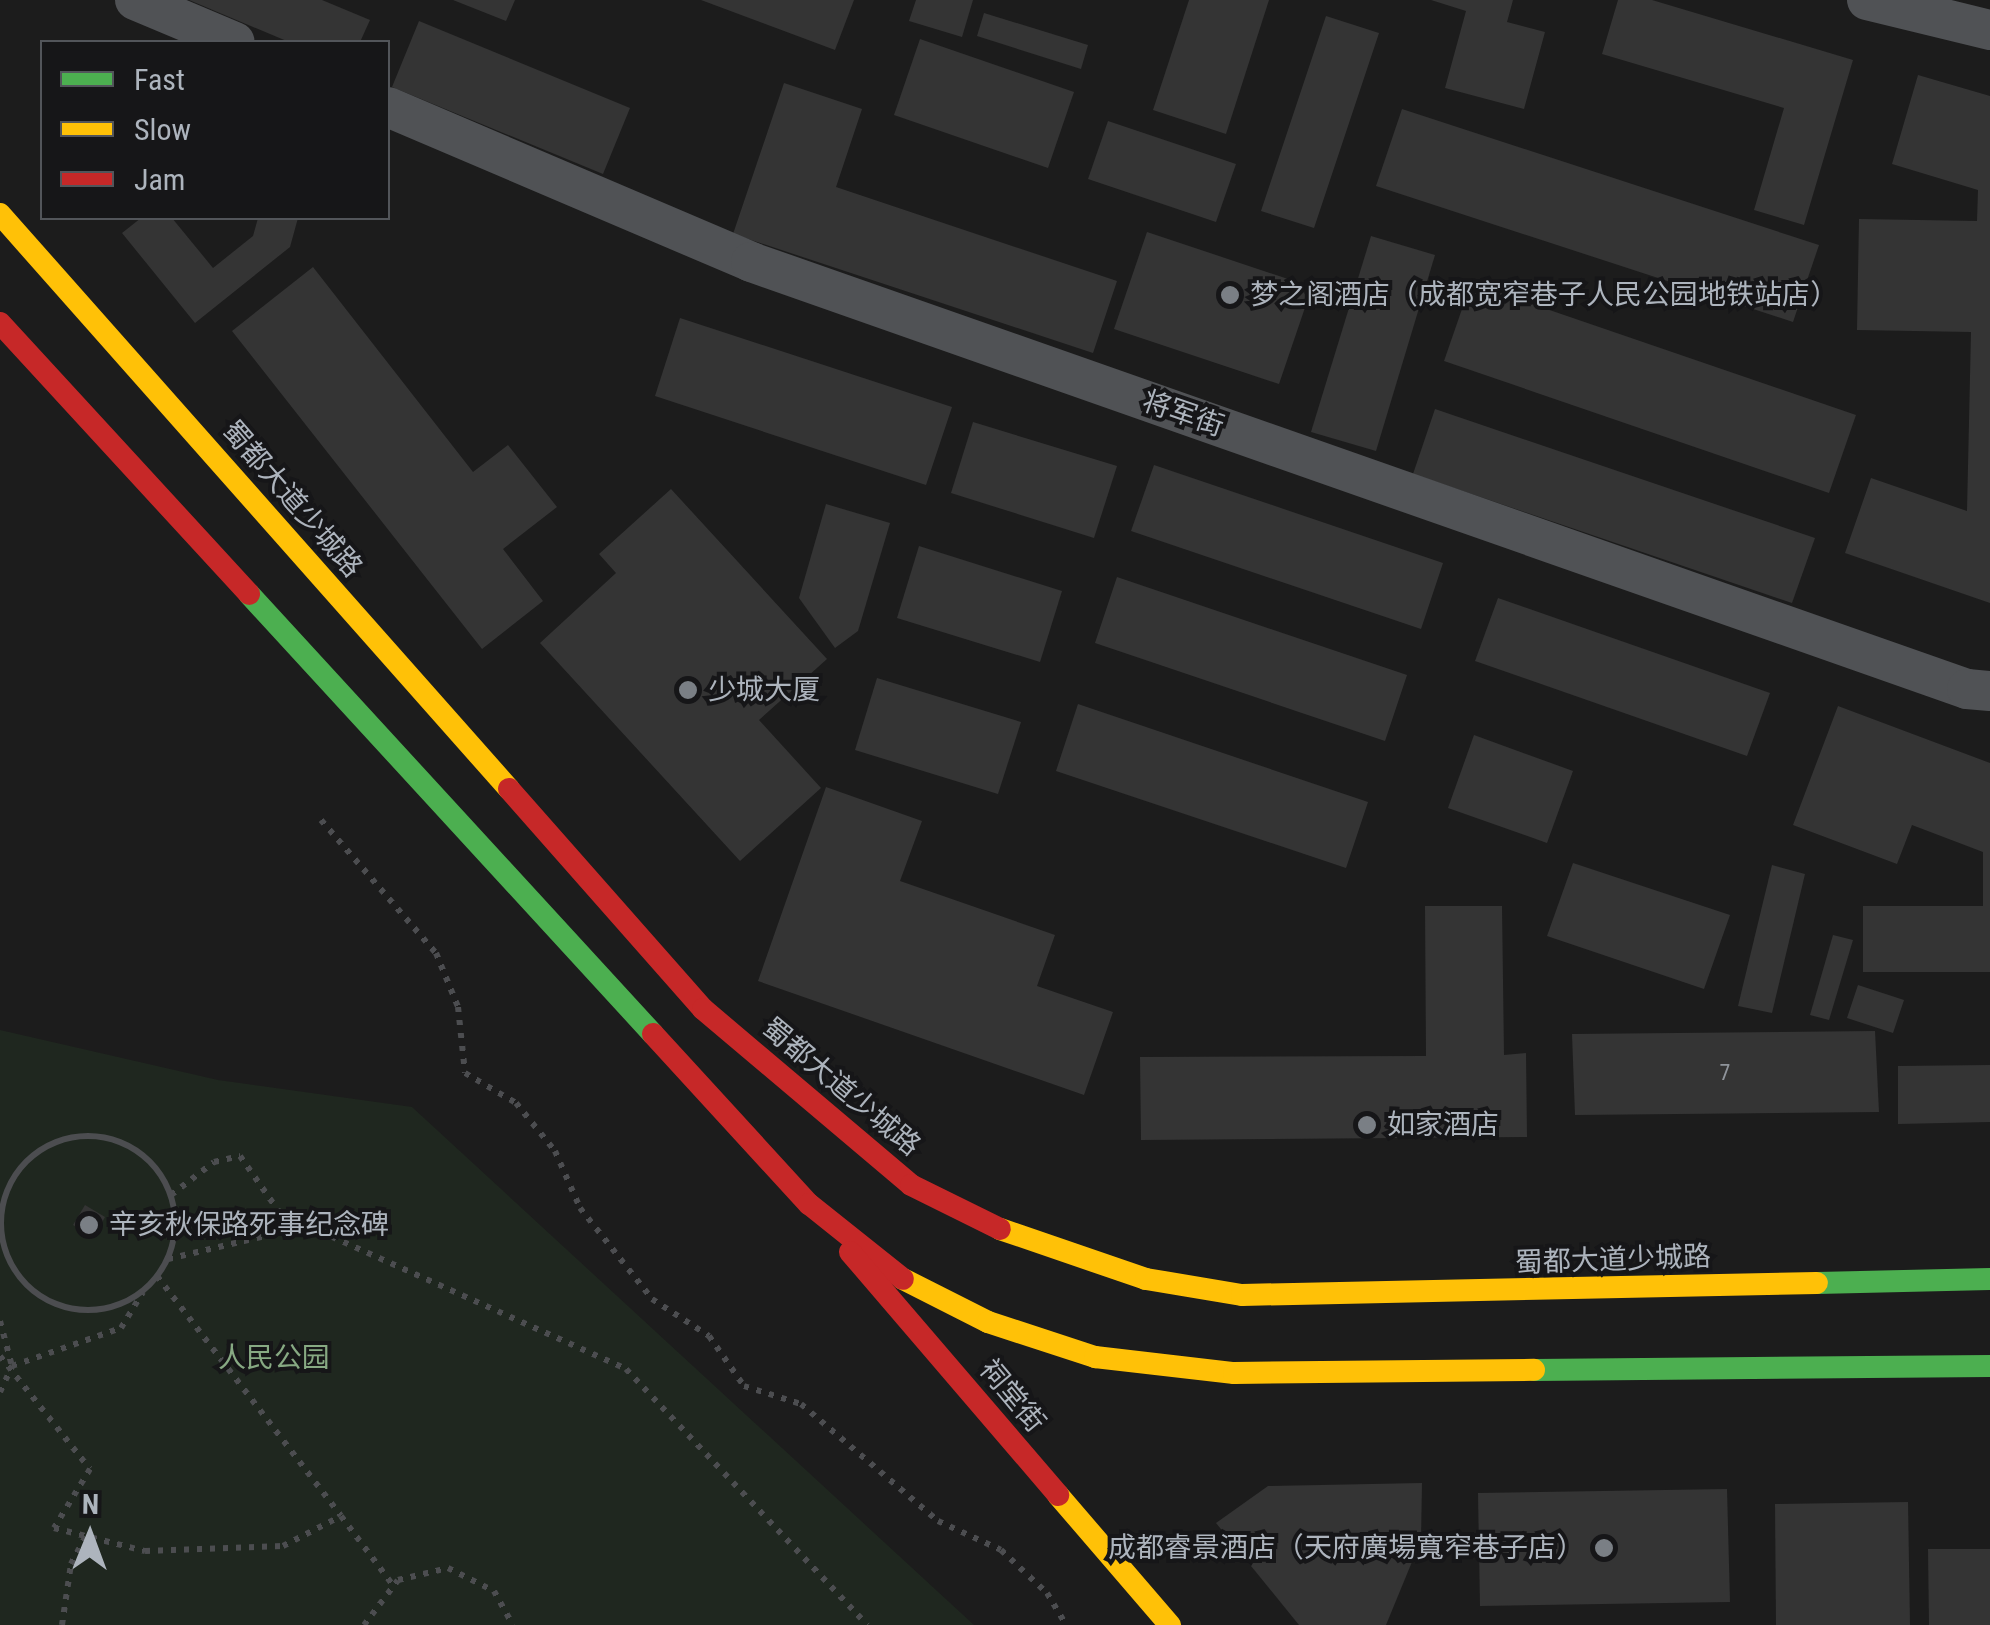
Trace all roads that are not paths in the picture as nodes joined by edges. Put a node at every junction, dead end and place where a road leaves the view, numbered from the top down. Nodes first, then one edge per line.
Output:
1 (136, 0) edge
2 (1867, 0) edge
3 (1990, 30) edge
4 (230, 40) edge
5 (390, 109) edge
6 (0, 214) edge
7 (0, 323) edge
8 (1990, 691) edge
9 (809, 1204) junction
10 (1990, 1279) edge
11 (1990, 1366) edge
12 (1170, 1625) edge

1 - 4 street
2 - 3 street
5 - 8 street, 将军街
6 - 10 main road, 蜀都大道少城路
7 - 9 main road
9 - 11 main road
9 - 12 main road, 祠堂街

